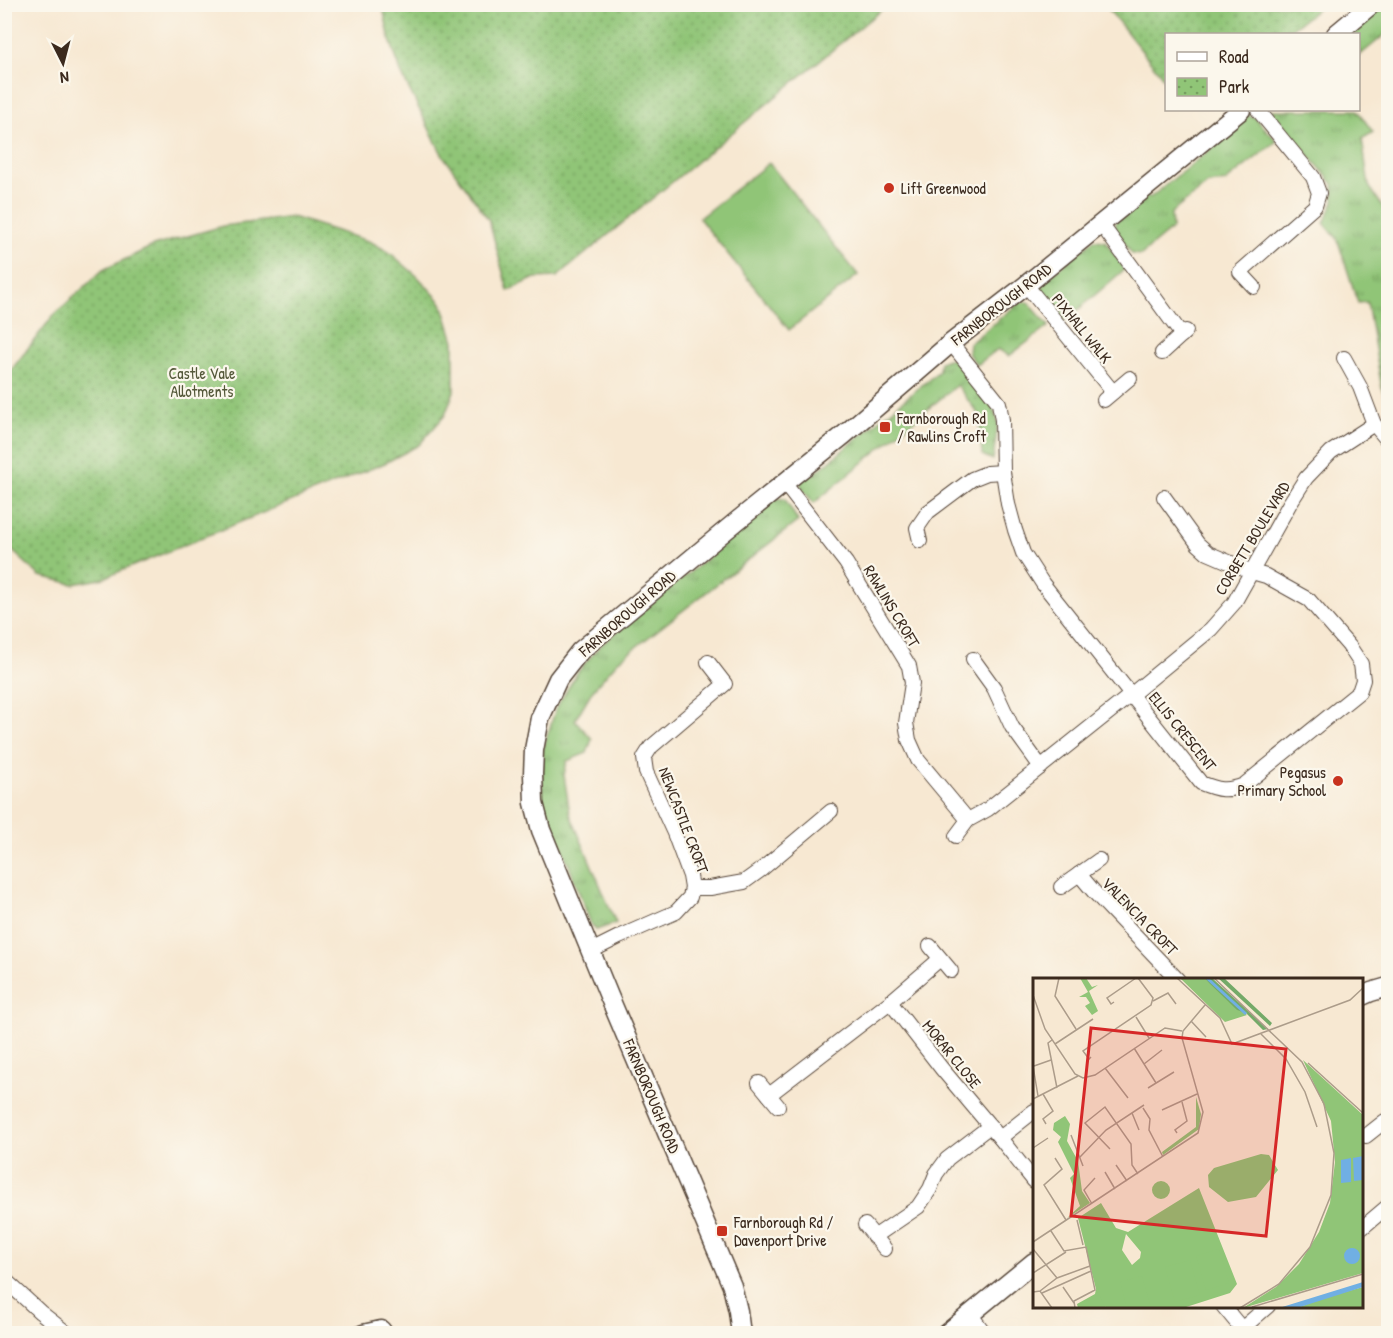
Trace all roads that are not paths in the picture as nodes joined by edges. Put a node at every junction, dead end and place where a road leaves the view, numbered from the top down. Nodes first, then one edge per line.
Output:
1 (1372, 4) edge
2 (1337, 33) edge
3 (1240, 111) edge
4 (1259, 111) edge
5 (1101, 224) junction
6 (1026, 285) junction
7 (1254, 287) dead end
8 (951, 343) junction
9 (1162, 353) dead end
10 (1344, 358) dead end
11 (1130, 378) dead end
12 (1374, 424) junction
13 (1389, 441) edge
14 (1004, 472) junction
15 (784, 483) junction
16 (1164, 497) dead end
17 (920, 541) dead end
18 (1252, 572) junction
19 (973, 659) dead end
20 (708, 662) dead end
21 (1132, 694) junction
22 (1041, 767) junction
23 (831, 811) dead end
24 (968, 820) junction
25 (957, 836) dead end
26 (1099, 860) dead end
27 (1079, 874) junction
28 (1061, 887) dead end
29 (692, 888) junction
30 (930, 946) dead end
31 (591, 951) junction
32 (940, 959) junction
33 (951, 971) dead end
34 (1176, 978) edge
35 (1389, 987) edge
36 (1363, 996) edge
37 (890, 1002) junction
38 (759, 1083) dead end
39 (770, 1095) junction
40 (778, 1106) dead end
41 (1033, 1113) edge
42 (990, 1126) junction
43 (1389, 1126) edge
44 (1366, 1136) dead end
45 (1000, 1138) junction
46 (1033, 1179) edge
47 (1389, 1206) edge
48 (865, 1225) dead end
49 (1363, 1227) edge
50 (874, 1237) junction
51 (885, 1249) dead end
52 (1033, 1264) edge
53 (4, 1279) edge
54 (1224, 1308) edge
55 (1266, 1308) edge
56 (971, 1315) junction
57 (1239, 1331) edge
58 (68, 1334) edge
59 (363, 1334) edge
60 (384, 1334) edge
61 (741, 1334) edge
62 (946, 1334) edge
63 (985, 1334) edge

1 - 2 street
3 - 5 street, FARNBOROUGH ROAD
4 - 7 street
5 - 6 street, FARNBOROUGH ROAD
5 - 9 street
6 - 8 street, FARNBOROUGH ROAD
6 - 11 street, PIXHALL WALK
8 - 14 street
8 - 15 street, FARNBOROUGH ROAD
10 - 12 street
12 - 13 street
12 - 18 street, CORBETT BOULEVARD
14 - 17 street
14 - 21 street
15 - 24 street, RAWLINS CROFT
15 - 31 street, FARNBOROUGH ROAD
16 - 18 street
18 - 21 street, CORBETT BOULEVARD
18 - 21 street, ELLIS CRESCENT
19 - 22 street
20 - 29 street, NEWCASTLE CROFT
21 - 22 street, CORBETT BOULEVARD
22 - 24 street, CORBETT BOULEVARD
23 - 29 street
24 - 25 street
26 - 27 street, VALENCIA CROFT
27 - 28 street, VALENCIA CROFT
27 - 34 street, VALENCIA CROFT
29 - 31 street
30 - 32 street
31 - 61 street, FARNBOROUGH ROAD
32 - 33 street
32 - 37 street
35 - 36 street
37 - 39 street
37 - 42 street, MORAR CLOSE
38 - 39 street
39 - 40 street
41 - 45 street
42 - 45 street, MORAR CLOSE
42 - 50 street
43 - 44 street
45 - 46 street, MORAR CLOSE
47 - 49 street
48 - 50 street
50 - 51 street
52 - 56 street
53 - 58 street
54 - 57 street
55 - 57 street
56 - 62 street
56 - 63 street
59 - 60 street

